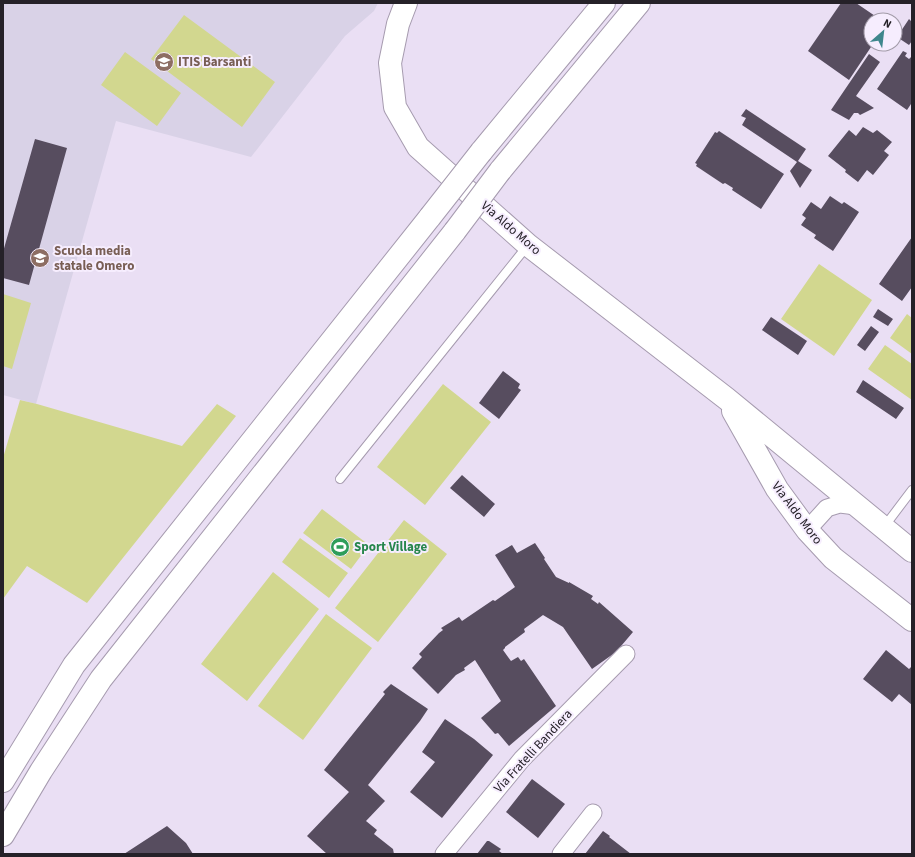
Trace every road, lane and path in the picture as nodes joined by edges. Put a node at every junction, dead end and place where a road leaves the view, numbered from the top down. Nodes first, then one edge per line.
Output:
1 (406, 3) edge
2 (604, 3) edge
3 (640, 3) edge
4 (528, 244) junction
5 (727, 399) junction
6 (340, 479) dead end
7 (912, 490) edge
8 (856, 506) junction
9 (883, 528) junction
10 (807, 530) junction
11 (912, 551) edge
12 (912, 620) edge
13 (626, 654) dead end
14 (3, 781) edge
15 (593, 813) dead end
16 (3, 835) edge
17 (444, 854) edge
18 (561, 854) edge

1 - 4 main road, Via Aldo Moro
2 - 14 main road, bridge
3 - 16 main road, bridge
4 - 5 main road, Via Aldo Moro
4 - 6 lane
5 - 8 main road, Via Aldo Moro
5 - 10 main road, Via Aldo Moro
7 - 9 lane
8 - 9 main road, Via Aldo Moro
8 - 10 street
9 - 11 main road, Via Aldo Moro
10 - 12 main road, Via Aldo Moro
13 - 17 street, Via Fratelli Bandiera
15 - 18 street

